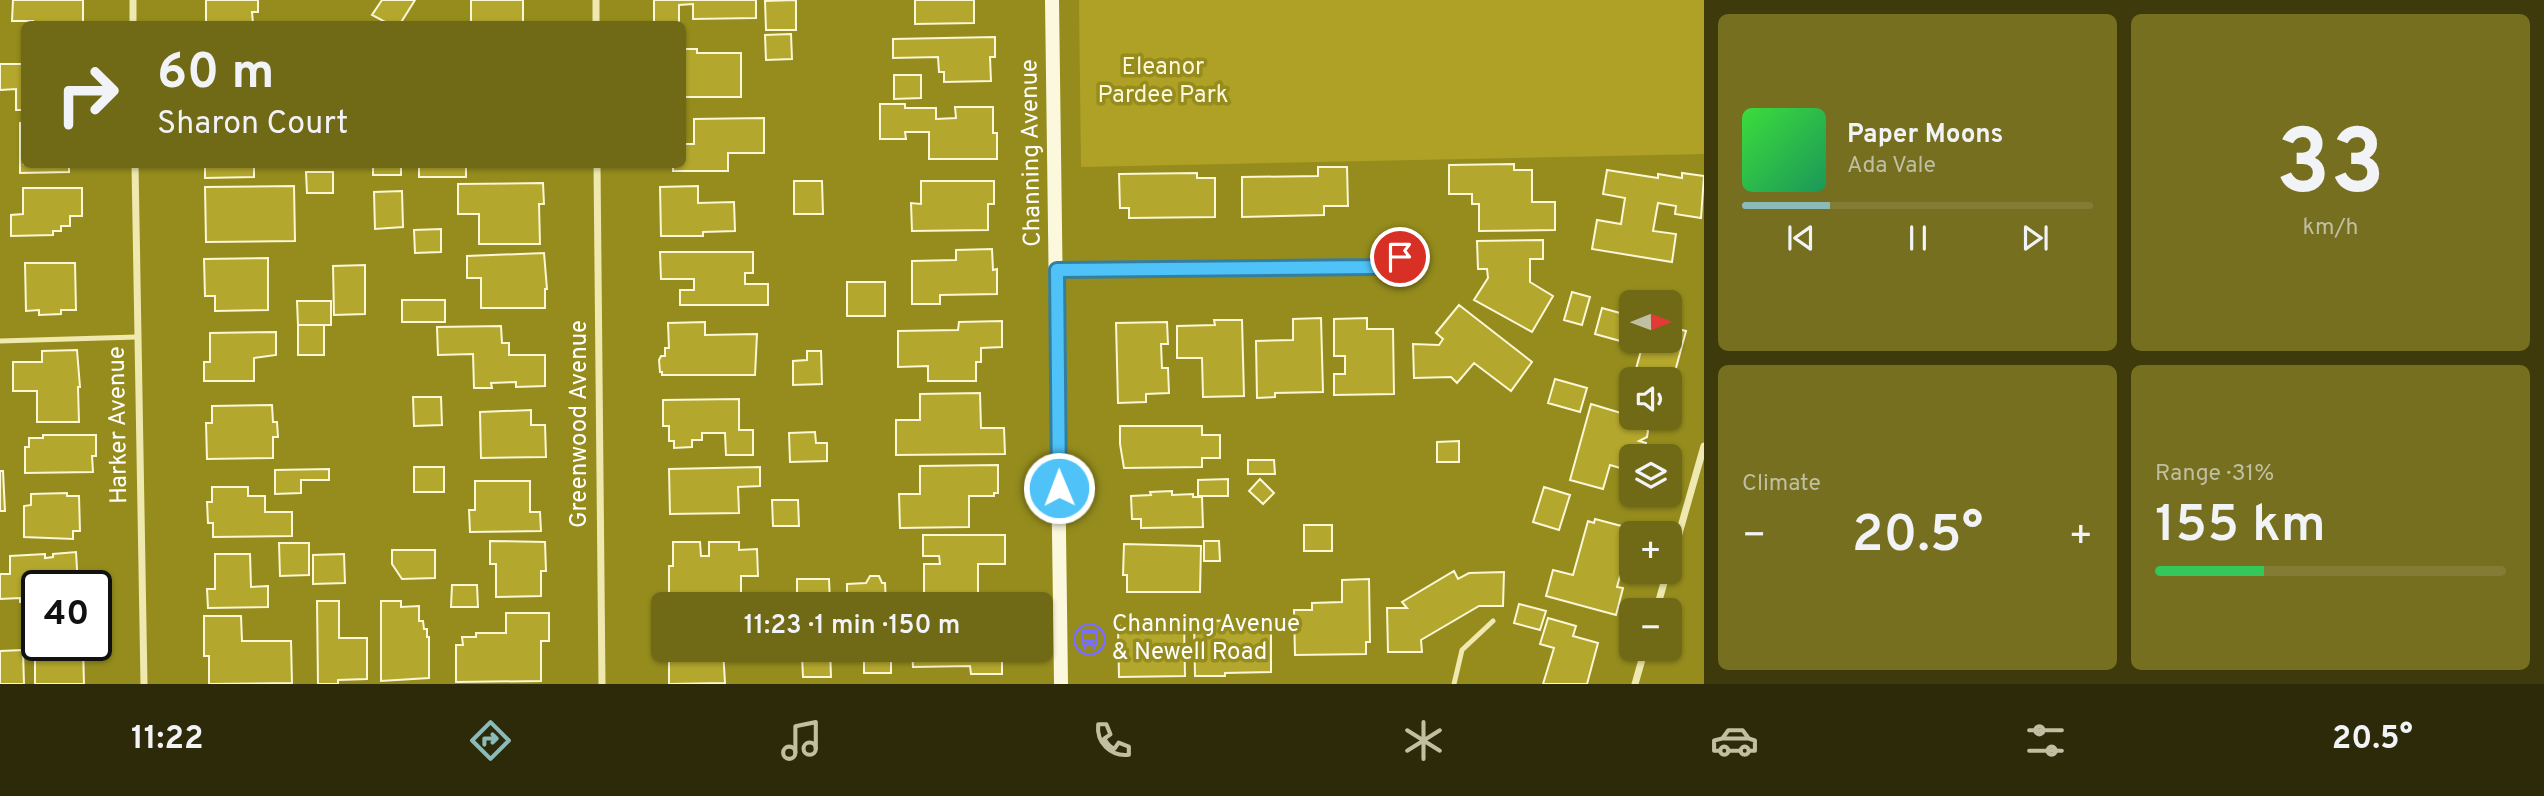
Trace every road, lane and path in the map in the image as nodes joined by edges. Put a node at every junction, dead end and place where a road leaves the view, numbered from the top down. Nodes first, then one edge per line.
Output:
1 (133, 0) edge
2 (596, 0) edge
3 (1052, 0) edge
4 (134, 21) edge
5 (596, 21) edge
6 (135, 168) edge
7 (597, 168) edge
8 (1400, 257) dead end
9 (1057, 270) junction
10 (137, 337) junction
11 (0, 341) edge
12 (1704, 446) edge
13 (1682, 523) edge
14 (1493, 621) dead end
15 (1642, 661) edge
16 (144, 684) edge
17 (602, 684) edge
18 (1061, 684) edge
19 (1454, 684) edge
20 (1635, 684) edge

1 - 4 street
2 - 5 street
3 - 9 street, Channing Avenue
6 - 10 street, Harker Avenue
7 - 17 street, Greenwood Avenue
8 - 9 street
9 - 18 street, Channing Avenue
10 - 11 lane
10 - 16 street, Harker Avenue
12 - 13 street
14 - 19 lane
15 - 20 street

